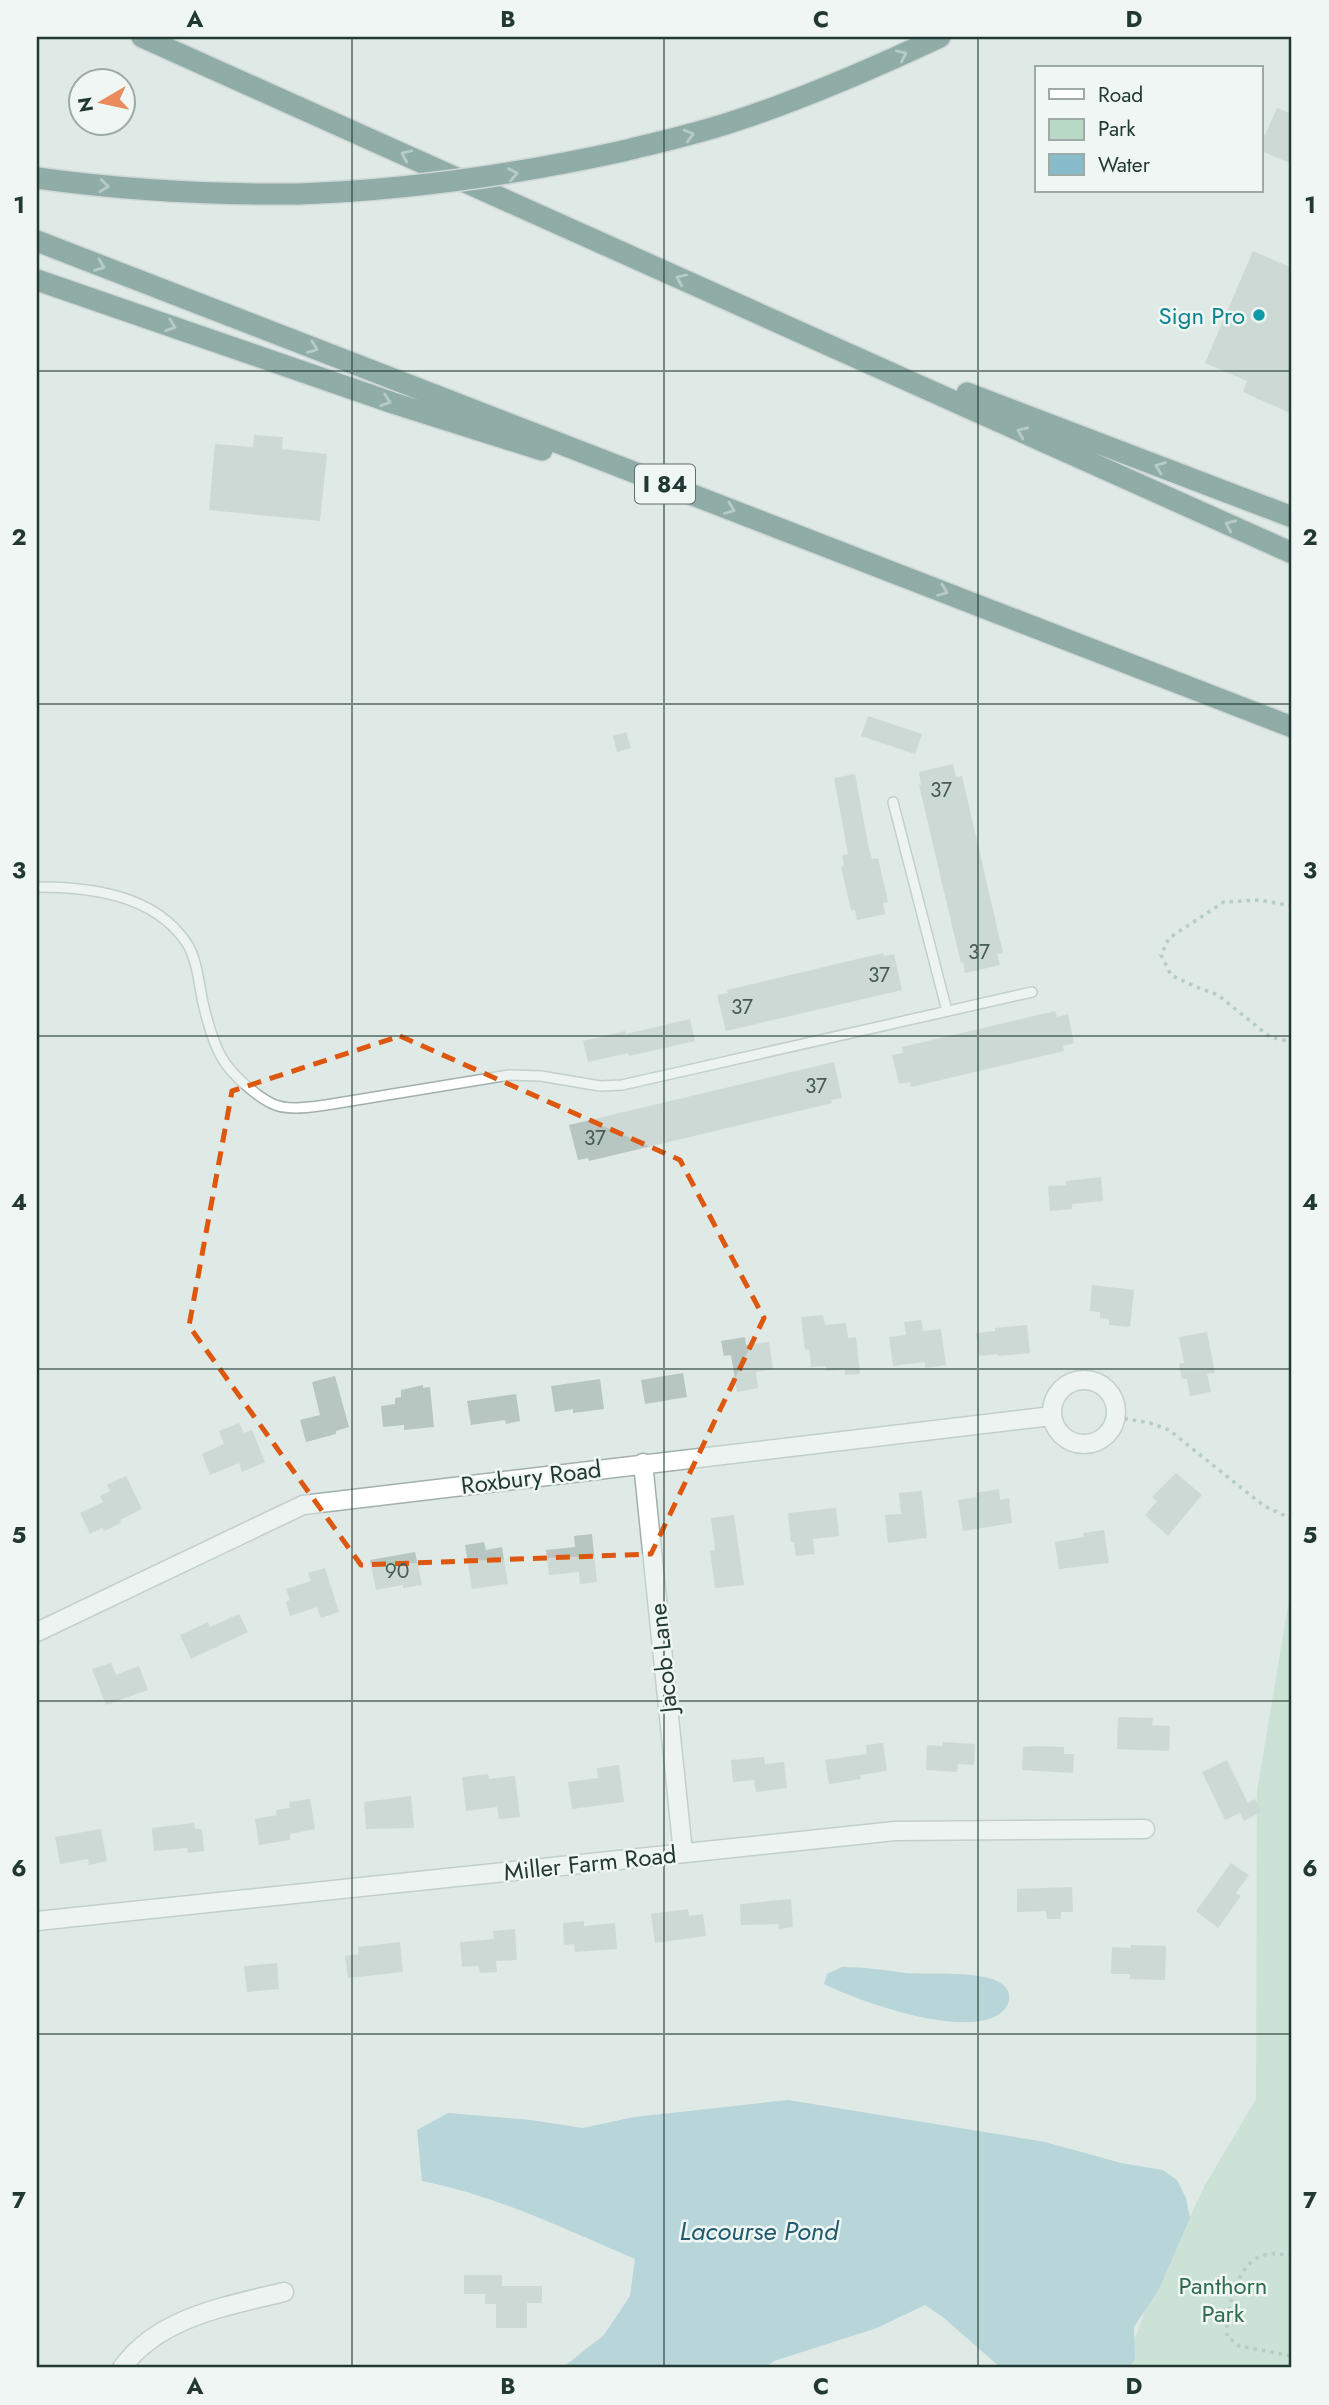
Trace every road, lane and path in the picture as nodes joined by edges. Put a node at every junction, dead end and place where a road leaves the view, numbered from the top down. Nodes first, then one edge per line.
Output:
1 (142, 37) edge
2 (940, 37) edge
3 (37, 178) edge
4 (37, 241) edge
5 (37, 280) edge
6 (725, 299) junction
7 (685, 492) junction
8 (1292, 517) edge
9 (1292, 553) edge
10 (1292, 727) edge
11 (893, 802) dead end
12 (37, 887) edge
13 (1292, 906) edge
14 (1032, 992) dead end
15 (947, 1011) junction
16 (1292, 1042) edge
17 (1052, 1416) junction
18 (1116, 1417) junction
19 (643, 1463) junction
20 (1292, 1519) edge
21 (37, 1632) edge
22 (1146, 1829) dead end
23 (683, 1853) junction
24 (37, 1921) edge
25 (1292, 2255) edge
26 (284, 2292) dead end
27 (1292, 2356) edge
28 (121, 2368) edge

6 -> 1 highway
3 -> 2 highway, bridge
4 -> 7 highway, I 84
5 -> 7 highway
8 -> 6 highway
9 -> 6 highway
7 -> 10 highway, I 84
11 - 15 lane
12 - 15 lane
13 - 16 path
14 - 15 lane
17 - 18 street
17 - 18 street
17 - 19 street, Roxbury Road
18 - 20 path
19 - 21 street, Roxbury Road
19 - 23 street, Jacob Lane
22 - 23 street, Miller Farm Road
23 - 24 street, Miller Farm Road
25 - 27 path
26 - 28 street

